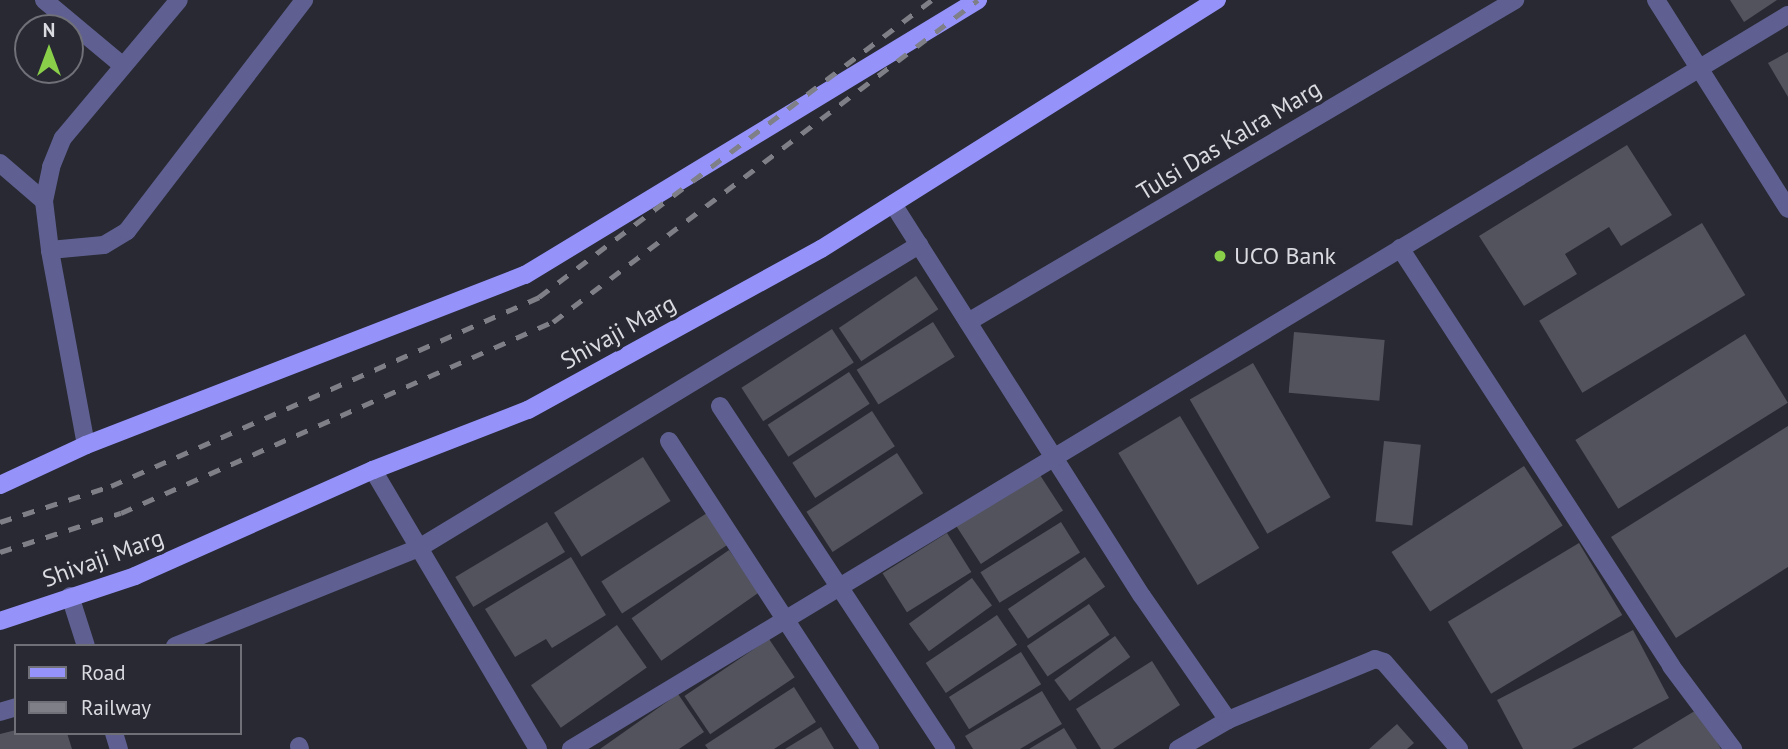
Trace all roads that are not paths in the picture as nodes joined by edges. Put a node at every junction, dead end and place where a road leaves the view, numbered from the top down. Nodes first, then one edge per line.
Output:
1 (44, 0) edge
2 (179, 0) edge
3 (304, 0) edge
4 (978, 0) edge
5 (1217, 0) edge
6 (1515, 0) edge
7 (1656, 0) edge
8 (1788, 15) edge
9 (122, 65) junction
10 (1701, 72) junction
11 (0, 163) edge
12 (44, 201) junction
13 (893, 204) junction
14 (1788, 209) edge
15 (919, 245) junction
16 (1400, 248) junction
17 (50, 250) junction
18 (968, 322) junction
19 (720, 406) dead end
20 (669, 440) dead end
21 (86, 445) junction
22 (1053, 456) junction
23 (373, 470) junction
24 (0, 485) edge
25 (419, 548) junction
26 (836, 587) junction
27 (71, 596) junction
28 (788, 617) junction
29 (0, 621) edge
30 (85, 644) edge
31 (179, 644) edge
32 (1227, 720) junction
33 (538, 749) edge
34 (570, 749) edge
35 (870, 749) edge
36 (946, 749) edge
37 (1178, 749) edge
38 (1459, 749) edge
39 (1733, 749) edge

1 - 9 street
2 - 9 street
3 - 17 street
4 - 21 main road
5 - 13 main road, Shivaji Marg
6 - 18 street, Tulsi Das Kalra Marg
7 - 10 street
8 - 10 street
9 - 12 street
10 - 14 street
10 - 16 street
11 - 12 street
12 - 17 street
13 - 15 street
13 - 23 main road, Shivaji Marg
15 - 18 street
15 - 25 street
16 - 22 street
16 - 39 street
17 - 21 street
18 - 22 street
19 - 26 street
20 - 28 street
21 - 24 main road
22 - 26 street
22 - 32 street
23 - 25 street
23 - 27 main road, Shivaji Marg
25 - 31 street
25 - 33 street
26 - 28 street
26 - 36 street
27 - 29 main road, Shivaji Marg
27 - 30 street
28 - 34 street
28 - 35 street
32 - 37 street
32 - 38 street

